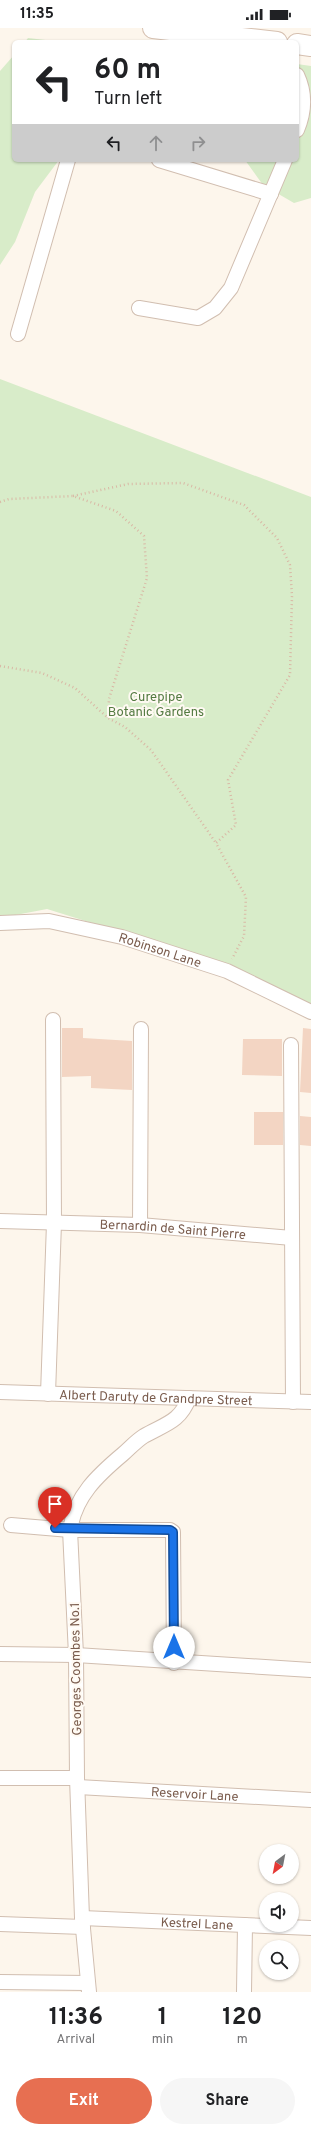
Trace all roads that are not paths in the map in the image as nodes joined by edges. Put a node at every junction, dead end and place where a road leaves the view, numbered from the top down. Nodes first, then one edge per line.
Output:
1 (153, 28) edge
2 (259, 40) edge
3 (299, 44) edge
4 (311, 46) edge
5 (299, 79) edge
6 (299, 125) edge
7 (67, 162) edge
8 (166, 162) edge
9 (284, 162) edge
10 (271, 194) junction
11 (139, 308) dead end
12 (18, 334) dead end
13 (0, 924) edge
14 (311, 1012) edge
15 (53, 1020) dead end
16 (141, 1029) dead end
17 (291, 1045) dead end
18 (0, 1221) edge
19 (54, 1223) junction
20 (140, 1225) junction
21 (292, 1238) junction
22 (0, 1392) edge
23 (48, 1394) junction
24 (189, 1398) junction
25 (293, 1402) junction
26 (311, 1402) edge
27 (11, 1525) dead end
28 (70, 1530) junction
29 (0, 1654) edge
30 (76, 1655) junction
31 (174, 1663) junction
32 (311, 1670) edge
33 (0, 1778) edge
34 (77, 1783) junction
35 (311, 1800) edge
36 (82, 1922) junction
37 (0, 1924) edge
38 (245, 1925) junction
39 (311, 1928) edge
40 (0, 1982) edge
41 (88, 1987) edge
42 (244, 1992) edge

1 - 2 street
3 - 4 street
5 - 6 street
7 - 12 street
8 - 10 street
9 - 10 street
10 - 11 street
13 - 14 street, Robinson Lane
15 - 19 street
16 - 20 street
17 - 21 street
18 - 19 street, Bernardin de Saint Pierre
19 - 20 street, Bernardin de Saint Pierre
19 - 23 street
20 - 21 street, Bernardin de Saint Pierre
21 - 25 street
22 - 23 street, Albert Daruty de Grandpre Street
23 - 24 street, Albert Daruty de Grandpre Street
24 - 25 street, Albert Daruty de Grandpre Street
24 - 28 street, Georges Coombes No.1
25 - 26 street, Albert Daruty de Grandpre Street
27 - 28 street
28 - 30 street, Georges Coombes No.1
28 - 31 street
29 - 30 street
30 - 31 street
30 - 34 street, Georges Coombes No.1
31 - 32 street
33 - 34 street, Reservoir Lane
34 - 35 street, Reservoir Lane
34 - 36 street, Georges Coombes No.1
36 - 37 street, Kestrel Lane
36 - 38 street, Kestrel Lane
36 - 41 street, Georges Coombes No.1
38 - 39 street, Kestrel Lane
38 - 42 street
40 - 41 street

